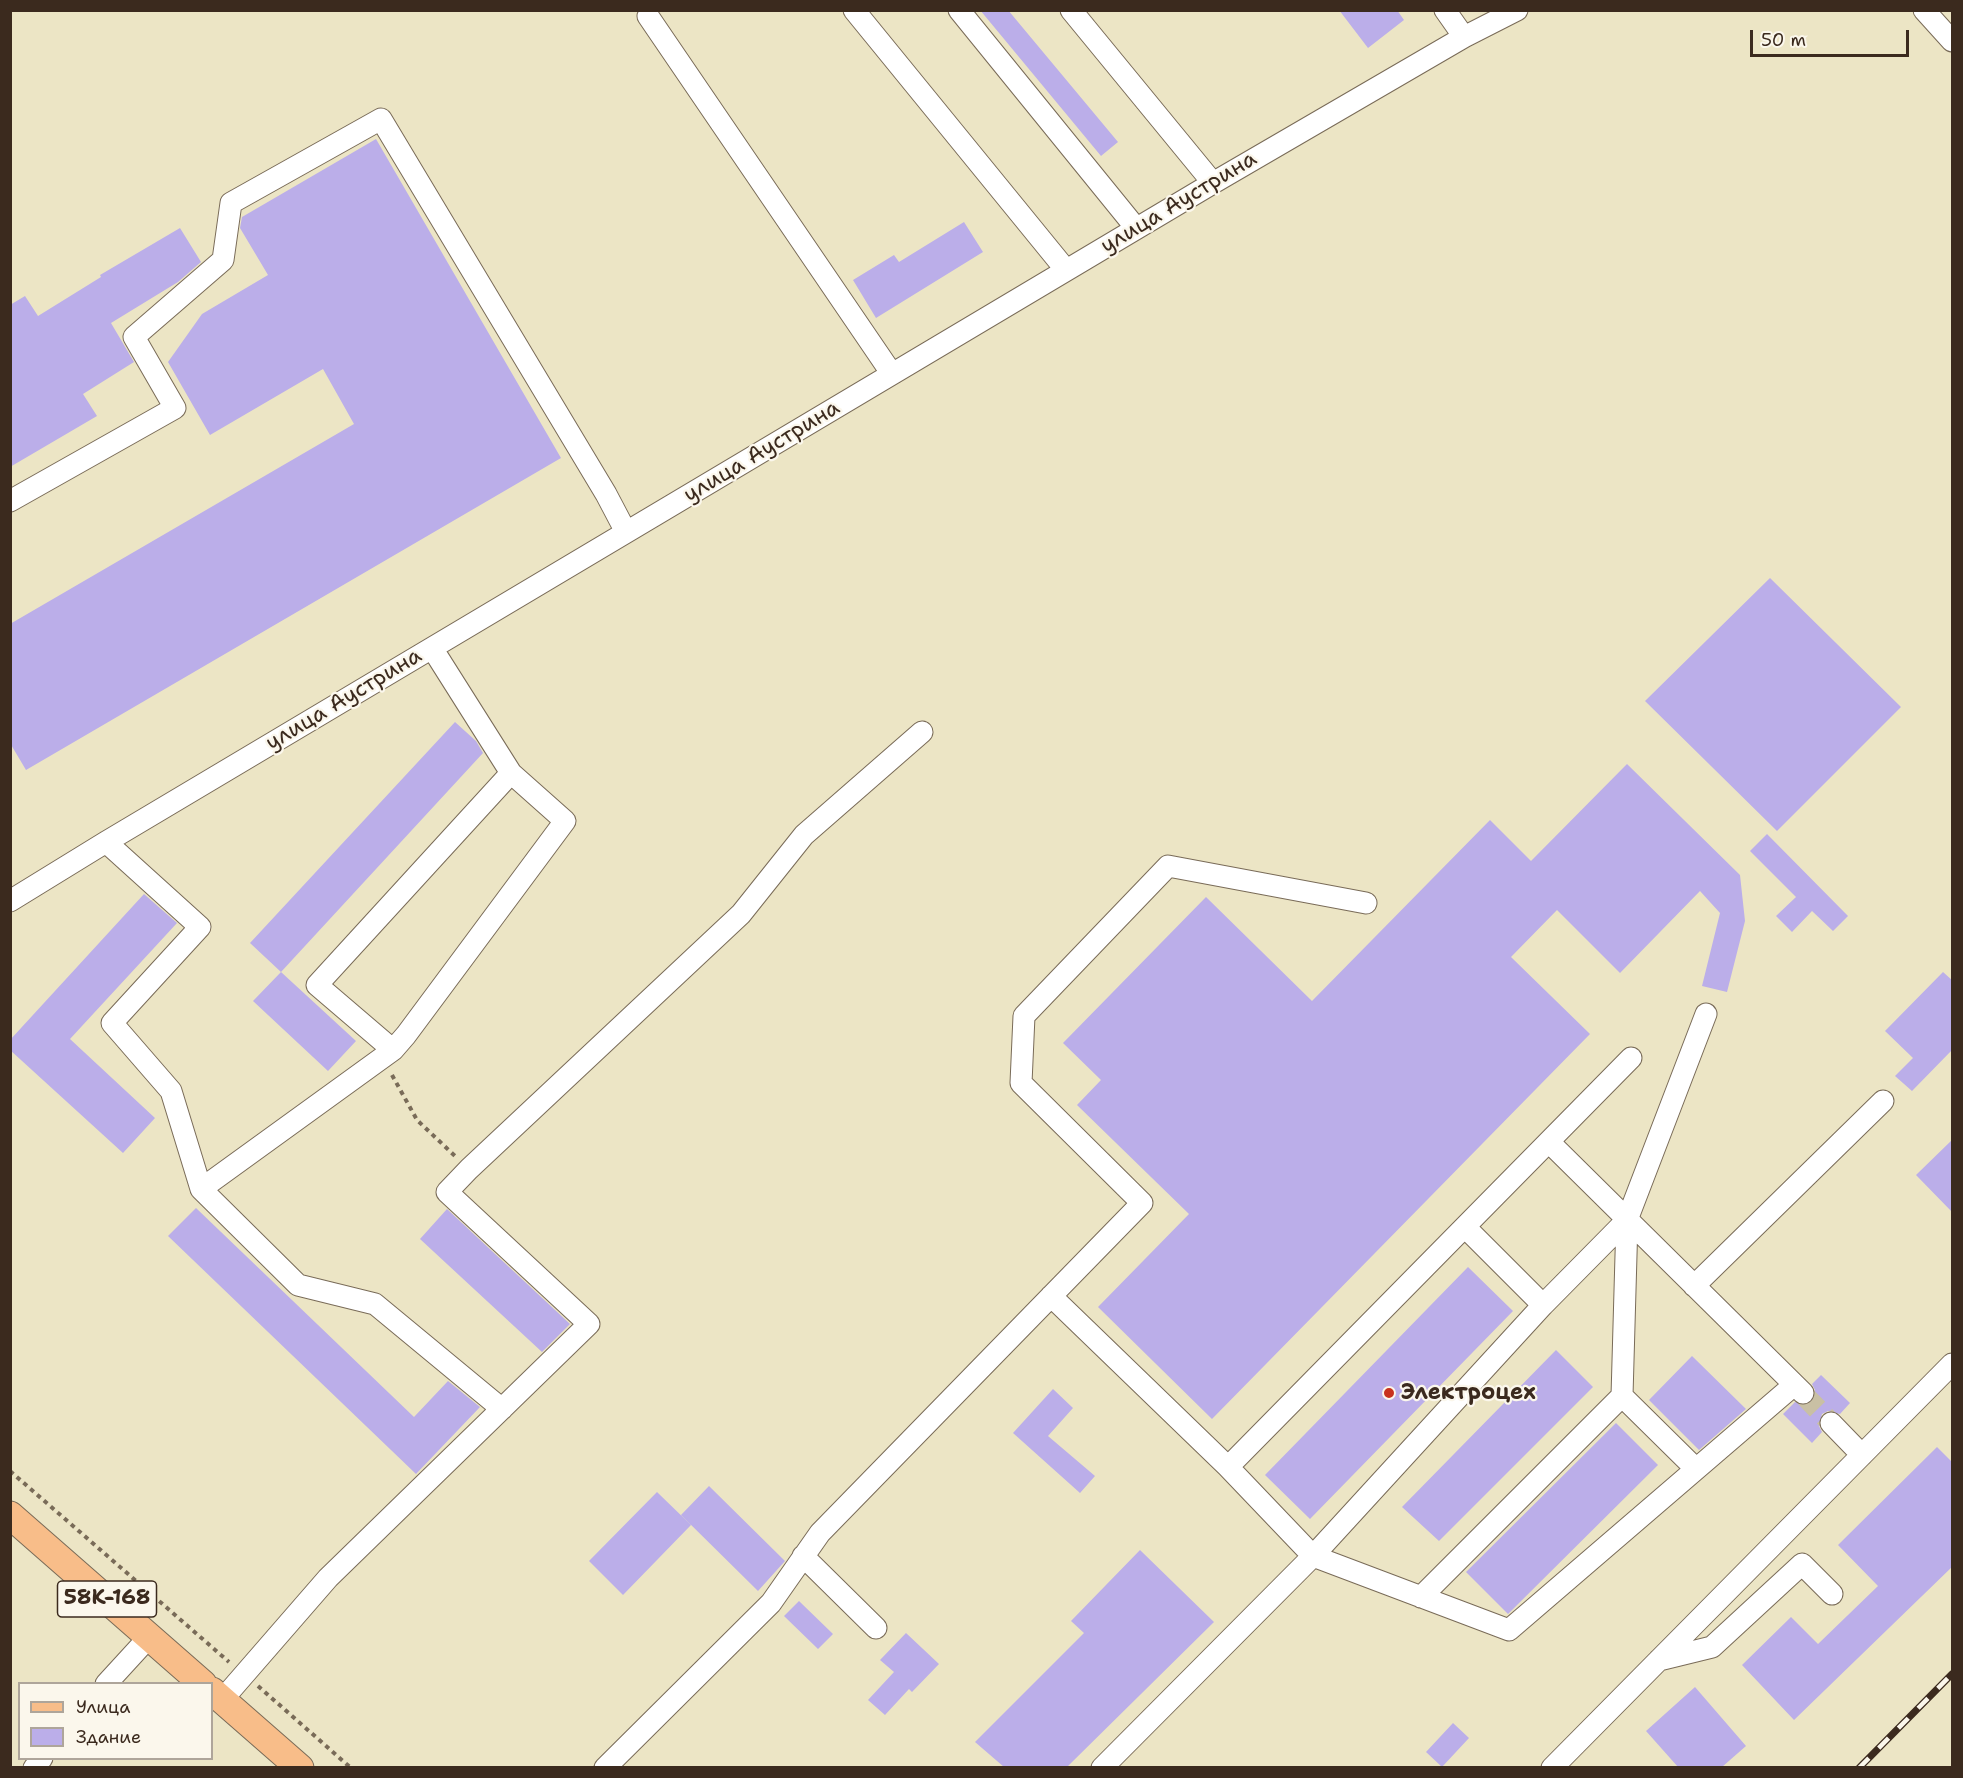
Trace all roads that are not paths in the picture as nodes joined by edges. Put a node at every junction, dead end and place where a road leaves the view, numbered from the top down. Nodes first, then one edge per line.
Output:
1 (854, 10) edge
2 (959, 10) edge
3 (1071, 10) edge
4 (1445, 10) edge
5 (1517, 10) edge
6 (1924, 10) edge
7 (648, 16) dead end
8 (1464, 38) junction
9 (1953, 41) edge
10 (1213, 183) junction
11 (1137, 228) junction
12 (1066, 270) junction
13 (892, 374) junction
14 (10, 501) edge
15 (626, 532) junction
16 (432, 648) junction
17 (922, 732) dead end
18 (511, 773) junction
19 (106, 842) junction
20 (10, 900) edge
21 (1366, 903) dead end
22 (1706, 1014) dead end
23 (388, 1055) junction
24 (1631, 1059) dead end
25 (1882, 1101) dead end
26 (1549, 1142) junction
27 (201, 1190) junction
28 (1627, 1220) junction
29 (1465, 1227) junction
30 (1694, 1286) junction
31 (1051, 1296) junction
32 (1543, 1305) junction
33 (1953, 1364) edge
34 (1622, 1396) junction
35 (502, 1409) junction
36 (1831, 1424) tunnel mouth
37 (1862, 1455) junction
38 (1228, 1467) junction
39 (1696, 1469) junction
40 (10, 1515) edge
41 (804, 1556) junction
42 (1313, 1556) junction
43 (1832, 1594) dead end
44 (1421, 1597) junction
45 (876, 1628) dead end
46 (150, 1636) junction
47 (1658, 1660) junction
48 (107, 1682) edge
49 (202, 1682) edge
50 (213, 1690) edge
51 (213, 1692) edge
52 (300, 1767) edge
53 (605, 1767) edge
54 (1102, 1767) edge
55 (1552, 1767) edge

1 - 12 street
2 - 11 street
3 - 10 street
4 - 8 street
5 - 8 street, улица Аустрина
6 - 9 street
7 - 13 street
8 - 10 street, улица Аустрина
10 - 11 street, улица Аустрина
11 - 12 street, улица Аустрина
12 - 13 street, улица Аустрина
13 - 15 street, улица Аустрина
14 - 15 street
15 - 16 street, улица Аустрина
16 - 18 street
16 - 19 street, улица Аустрина
17 - 35 street
18 - 23 street
18 - 23 street
19 - 20 street, улица Аустрина
19 - 27 street
21 - 31 street
22 - 28 street
23 - 27 street
24 - 26 street
25 - 30 street
26 - 28 street
26 - 29 street
27 - 35 street
28 - 30 street
28 - 32 street
28 - 34 street
29 - 32 street
29 - 38 street
30 - 39 street
31 - 38 street
31 - 41 street
32 - 42 street
33 - 37 street
34 - 39 street
34 - 44 street
35 - 50 street
36 - 37 street
37 - 47 street
38 - 42 street
39 - 44 street
40 - 46 main road, 58К-168
41 - 45 street
41 - 53 street
42 - 44 street
42 - 54 street
43 - 47 street
46 - 48 street
46 - 49 main road, 58К-168
47 - 55 street
51 - 52 main road, 58К-168

